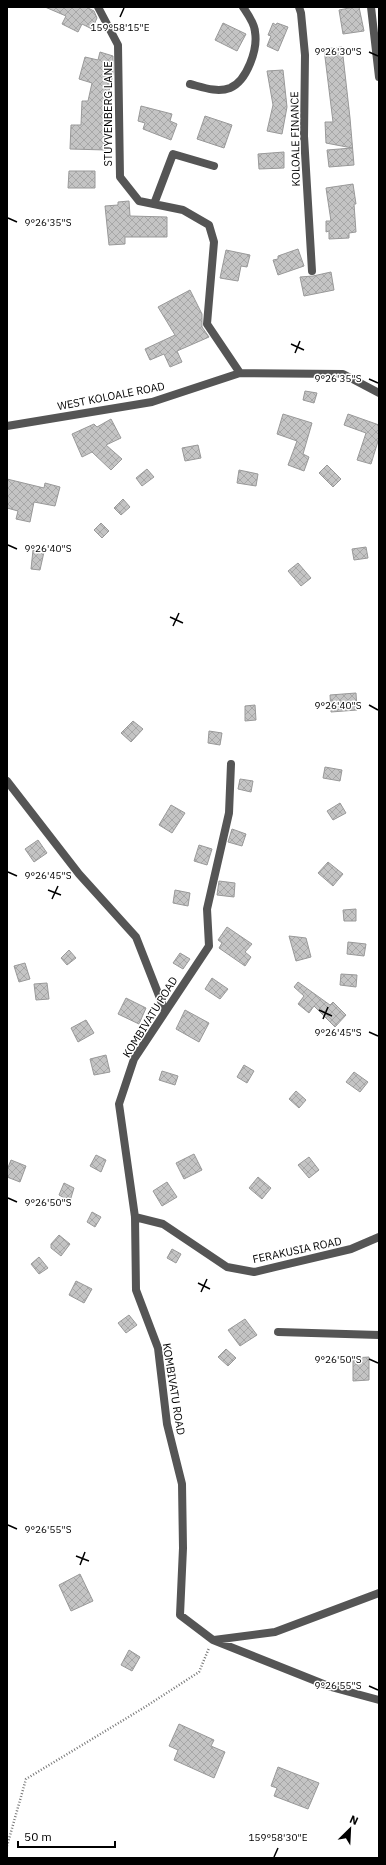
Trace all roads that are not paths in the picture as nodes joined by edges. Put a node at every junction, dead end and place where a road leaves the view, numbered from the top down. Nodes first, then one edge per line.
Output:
1 (98, 7) edge
2 (243, 7) edge
3 (299, 7) edge
4 (371, 7) edge
5 (379, 77) edge
6 (190, 84) dead end
7 (214, 166) dead end
8 (154, 204) junction
9 (312, 271) dead end
10 (240, 373) junction
11 (379, 393) edge
12 (7, 426) edge
13 (231, 764) dead end
14 (7, 781) edge
15 (166, 1011) junction
16 (135, 1217) junction
17 (379, 1237) edge
18 (278, 1332) dead end
19 (379, 1336) edge
20 (379, 1593) edge
21 (213, 1640) junction
22 (379, 1700) edge

1 - 8 street, STUYVENBERG LANE
2 - 6 street
3 - 9 street, KOLOALE FINANCE
4 - 5 street
7 - 8 street
8 - 10 street, STUYVENBERG LANE
10 - 11 street, WEST KOLOALE ROAD
10 - 12 street, WEST KOLOALE ROAD
13 - 15 street, KOMBIVATU ROAD
14 - 15 street
15 - 16 street, KOMBIVATU ROAD
16 - 17 street, FERAKUSIA ROAD
16 - 21 street, KOMBIVATU ROAD
18 - 19 street
20 - 21 street
21 - 22 street, KOMBIVATU ROAD

